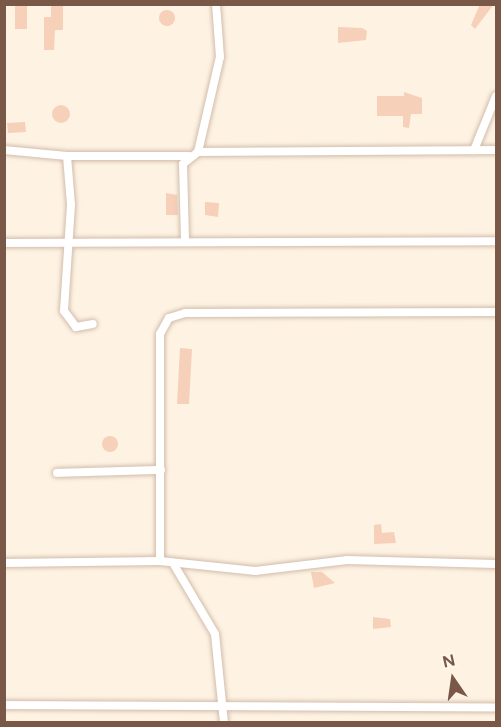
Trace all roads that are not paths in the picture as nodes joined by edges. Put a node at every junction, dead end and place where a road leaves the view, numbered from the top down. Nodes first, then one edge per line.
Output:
1 (216, 4) edge
2 (496, 96) edge
3 (4, 150) edge
4 (474, 150) junction
5 (496, 150) edge
6 (193, 154) junction
7 (67, 156) junction
8 (185, 240) junction
9 (496, 241) edge
10 (69, 242) junction
11 (4, 243) edge
12 (496, 312) edge
13 (93, 324) dead end
14 (161, 470) junction
15 (57, 473) dead end
16 (160, 561) junction
17 (4, 563) edge
18 (173, 563) junction
19 (496, 564) edge
20 (4, 705) edge
21 (224, 707) junction
22 (496, 708) edge
23 (224, 723) edge

1 - 6 street
2 - 4 street
3 - 7 street
4 - 5 street
4 - 6 street
6 - 7 street
6 - 8 street
7 - 10 street
8 - 9 street
8 - 10 street
10 - 11 street
10 - 13 street
12 - 14 street
14 - 15 street
14 - 16 street
16 - 17 street
16 - 18 street
18 - 19 street
18 - 21 street
20 - 21 street
21 - 22 street
21 - 23 street

